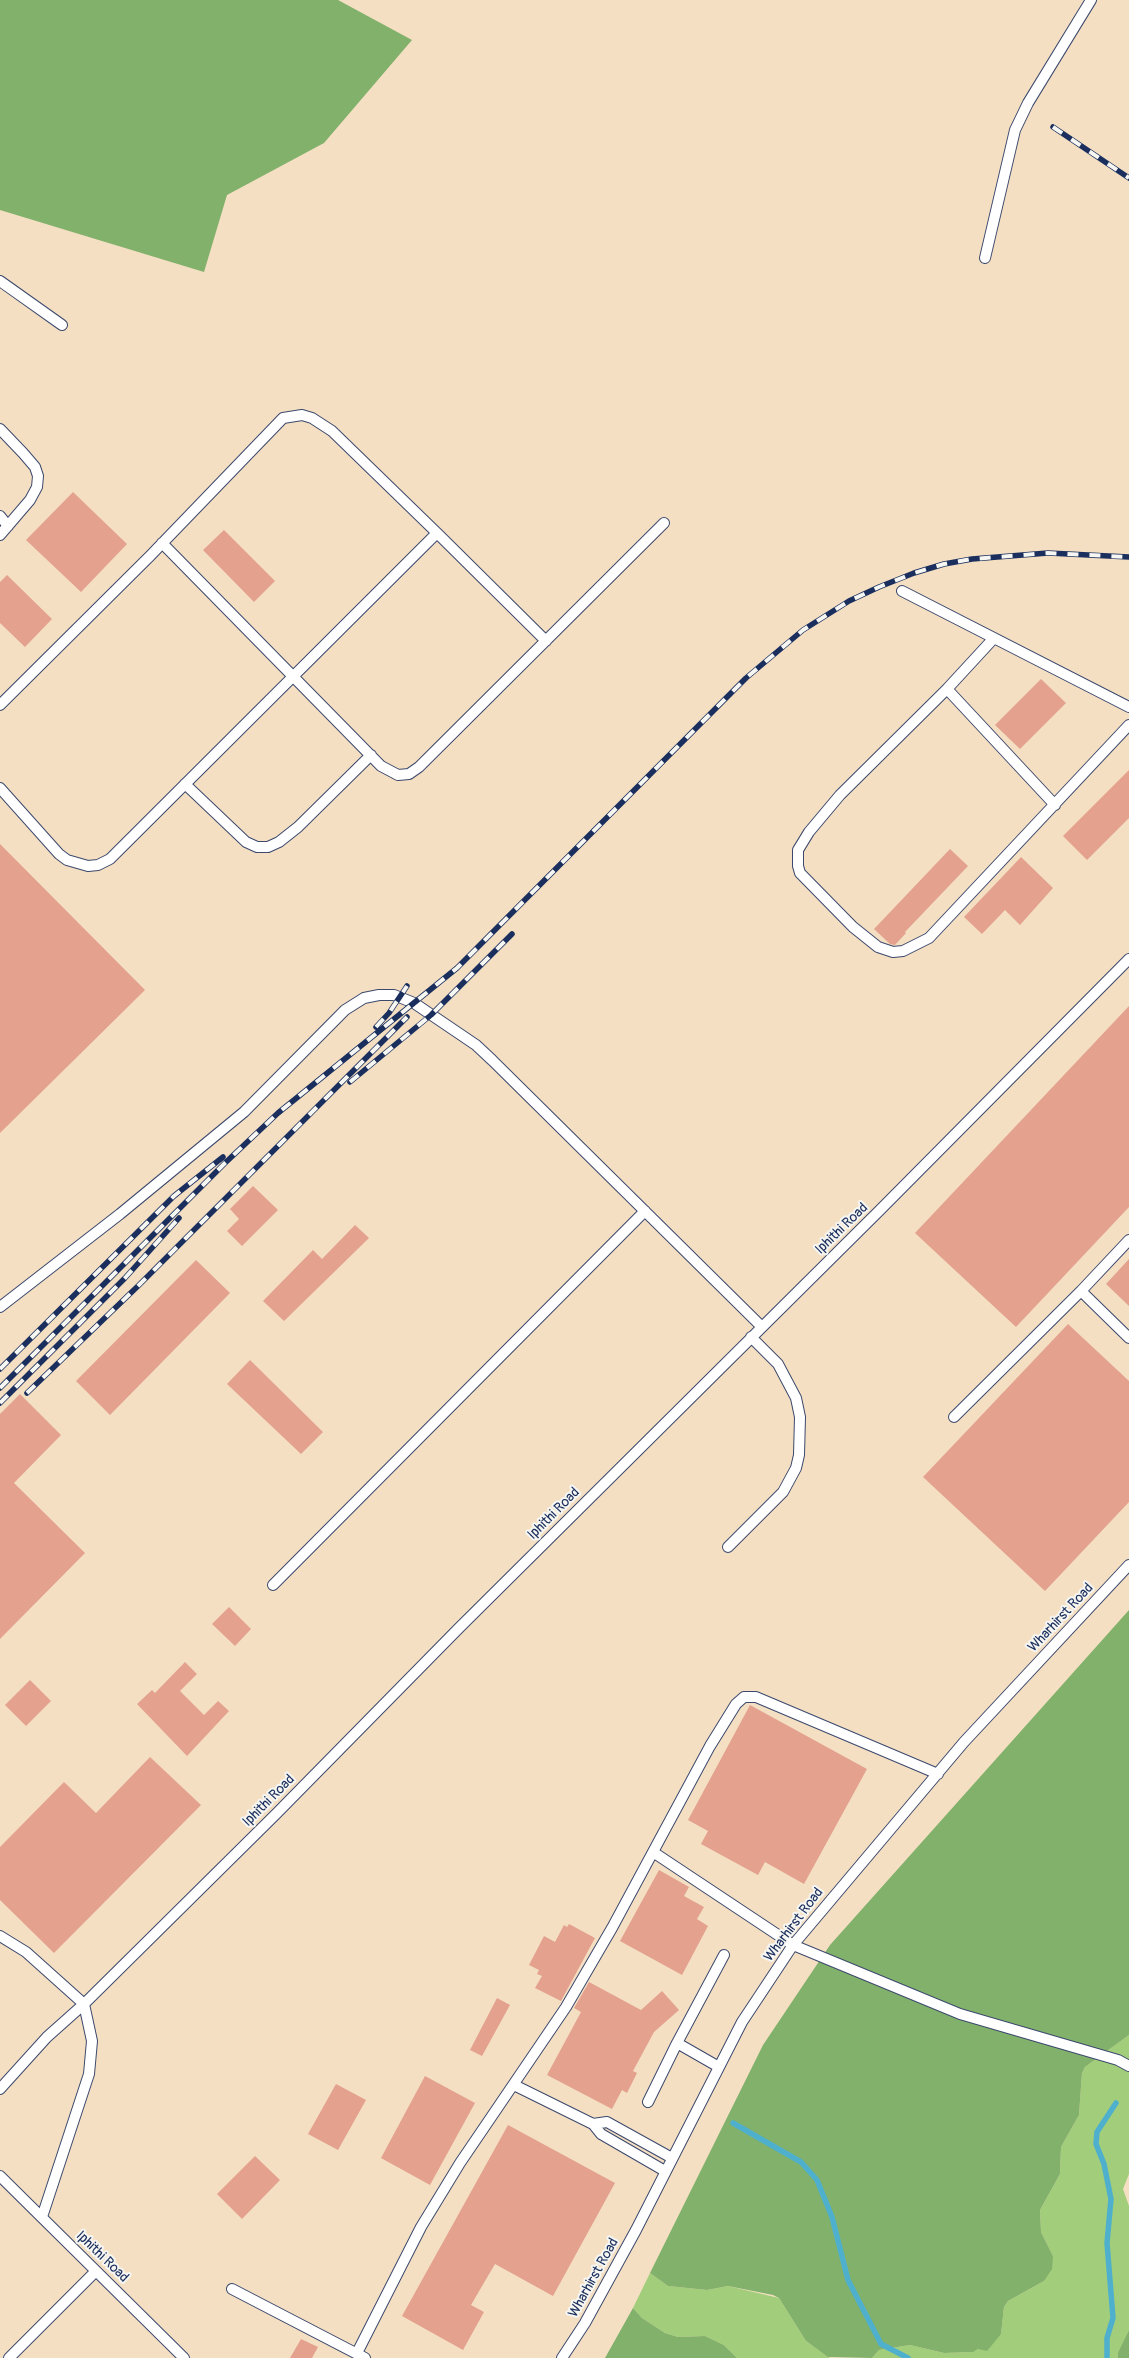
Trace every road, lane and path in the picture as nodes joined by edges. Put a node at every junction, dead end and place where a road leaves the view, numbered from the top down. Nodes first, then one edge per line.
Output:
1 (1091, 0) edge
2 (985, 258) dead end
3 (0, 281) edge
4 (62, 325) dead end
5 (0, 429) edge
6 (0, 516) edge
7 (664, 523) dead end
8 (8, 526) junction
9 (437, 533) junction
10 (0, 535) edge
11 (162, 543) junction
12 (902, 591) dead end
13 (994, 638) junction
14 (546, 641) junction
15 (294, 676) junction
16 (946, 689) junction
17 (0, 705) edge
18 (1129, 707) edge
19 (1129, 725) edge
20 (371, 755) junction
21 (185, 784) junction
22 (0, 788) edge
23 (1055, 805) junction
24 (1129, 959) edge
25 (645, 1211) junction
26 (1129, 1240) edge
27 (1081, 1291) junction
28 (0, 1307) edge
29 (762, 1327) junction
30 (751, 1337) junction
31 (1129, 1338) edge
32 (954, 1417) dead end
33 (728, 1547) dead end
34 (1129, 1565) edge
35 (273, 1585) dead end
36 (938, 1774) junction
37 (653, 1852) junction
38 (0, 1936) edge
39 (793, 1945) junction
40 (724, 1955) dead end
41 (84, 2004) junction
42 (677, 2043) junction
43 (1129, 2066) edge
44 (719, 2067) junction
45 (514, 2085) junction
46 (0, 2089) edge
47 (648, 2102) dead end
48 (593, 2124) junction
49 (672, 2158) junction
50 (665, 2171) junction
51 (0, 2176) edge
52 (42, 2217) junction
53 (96, 2271) junction
54 (232, 2288) dead end
55 (361, 2355) edge
56 (9, 2358) edge
57 (184, 2358) edge
58 (562, 2358) edge

1 - 2 lane
3 - 4 lane
5 - 8 lane
6 - 8 lane
7 - 14 lane
8 - 10 lane
9 - 11 lane
9 - 14 lane
9 - 15 lane
11 - 15 lane
11 - 17 lane
12 - 13 lane
13 - 16 lane
13 - 18 lane
14 - 20 lane
15 - 20 lane
15 - 21 lane
16 - 23 lane
16 - 23 lane
19 - 23 lane
20 - 21 lane
21 - 22 lane
24 - 29 lane, Iphithi Road
25 - 28 lane
25 - 29 lane
25 - 35 lane
26 - 27 lane
27 - 31 lane
27 - 32 lane
29 - 30 lane, Iphithi Road
30 - 33 lane
30 - 41 lane, Iphithi Road
34 - 36 lane, Wharhirst Road
36 - 37 lane
36 - 39 lane, Wharhirst Road
37 - 39 lane
37 - 45 lane
38 - 41 lane
39 - 43 lane
39 - 44 lane, Wharhirst Road
40 - 42 lane
41 - 46 lane, Iphithi Road
41 - 52 lane
42 - 44 lane
42 - 47 lane
44 - 49 lane, Wharhirst Road
45 - 48 lane
45 - 55 lane
48 - 49 lane
48 - 50 lane
49 - 50 lane, Wharhirst Road
50 - 58 lane, Wharhirst Road
51 - 52 lane, Iphithi Road
52 - 53 lane, Iphithi Road
53 - 56 lane
53 - 57 lane, Iphithi Road
54 - 55 lane

